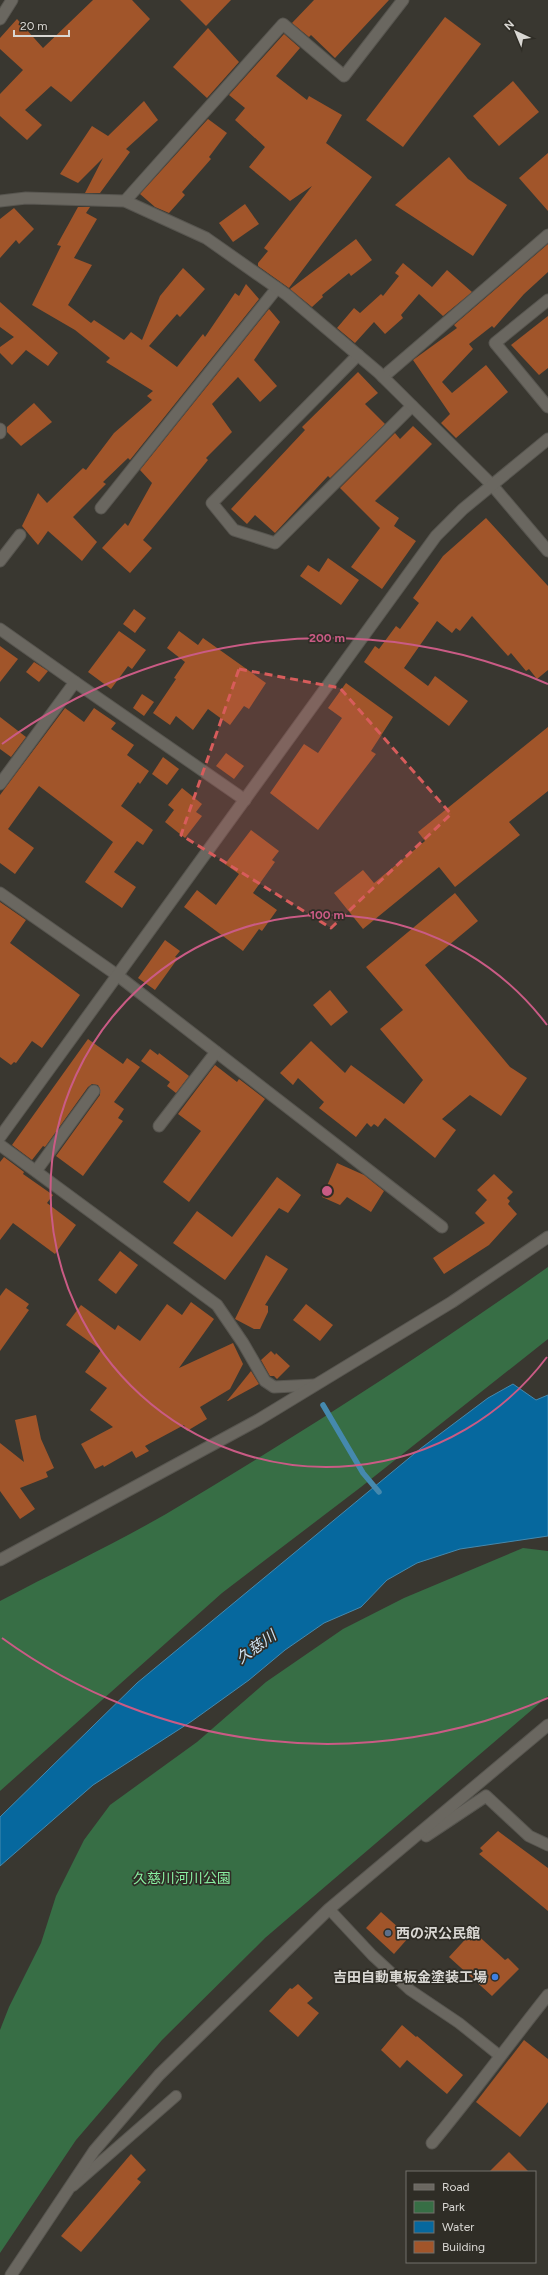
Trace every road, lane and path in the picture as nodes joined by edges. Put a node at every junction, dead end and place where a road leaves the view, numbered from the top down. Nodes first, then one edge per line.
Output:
1 (12, 0) edge
2 (403, 0) edge
3 (0, 19) edge
4 (0, 201) edge
5 (124, 201) junction
6 (548, 234) edge
7 (277, 288) junction
8 (548, 300) edge
9 (358, 355) junction
10 (383, 377) junction
11 (412, 406) junction
12 (548, 407) edge
13 (0, 429) edge
14 (0, 433) edge
15 (548, 439) edge
16 (492, 485) junction
17 (101, 508) dead end
18 (20, 535) dead end
19 (546, 547) edge
20 (0, 561) edge
21 (0, 629) edge
22 (75, 682) junction
23 (0, 784) edge
24 (245, 800) junction
25 (0, 893) edge
26 (116, 975) junction
27 (216, 1052) junction
28 (94, 1092) dead end
29 (160, 1126) dead end
30 (0, 1137) edge
31 (0, 1145) edge
32 (36, 1171) junction
33 (442, 1227) dead end
34 (548, 1237) edge
35 (317, 1385) junction
36 (0, 1560) edge
37 (548, 1725) edge
38 (548, 1845) edge
39 (395, 1855) junction
40 (329, 1909) junction
41 (548, 1995) edge
42 (500, 2056) junction
43 (176, 2096) dead end
44 (432, 2143) dead end
45 (72, 2187) junction
46 (11, 2275) edge

1 - 3 street
2 - 5 street
4 - 5 street
5 - 7 street
6 - 10 street
7 - 9 street
7 - 17 street
8 - 12 street
9 - 10 street
9 - 11 street
10 - 11 street
11 - 16 street
13 - 14 street
15 - 16 street
16 - 19 street
16 - 24 street
18 - 20 street
21 - 22 street
22 - 23 street
22 - 24 street
24 - 26 street
25 - 26 street
26 - 27 street
26 - 30 street
27 - 29 street
27 - 33 street
28 - 32 street
31 - 32 street
32 - 35 street
34 - 35 street
35 - 36 street
37 - 39 street
38 - 39 street
39 - 40 street
40 - 42 lane
40 - 45 street
41 - 42 street
42 - 44 street
43 - 45 lane
45 - 46 street

